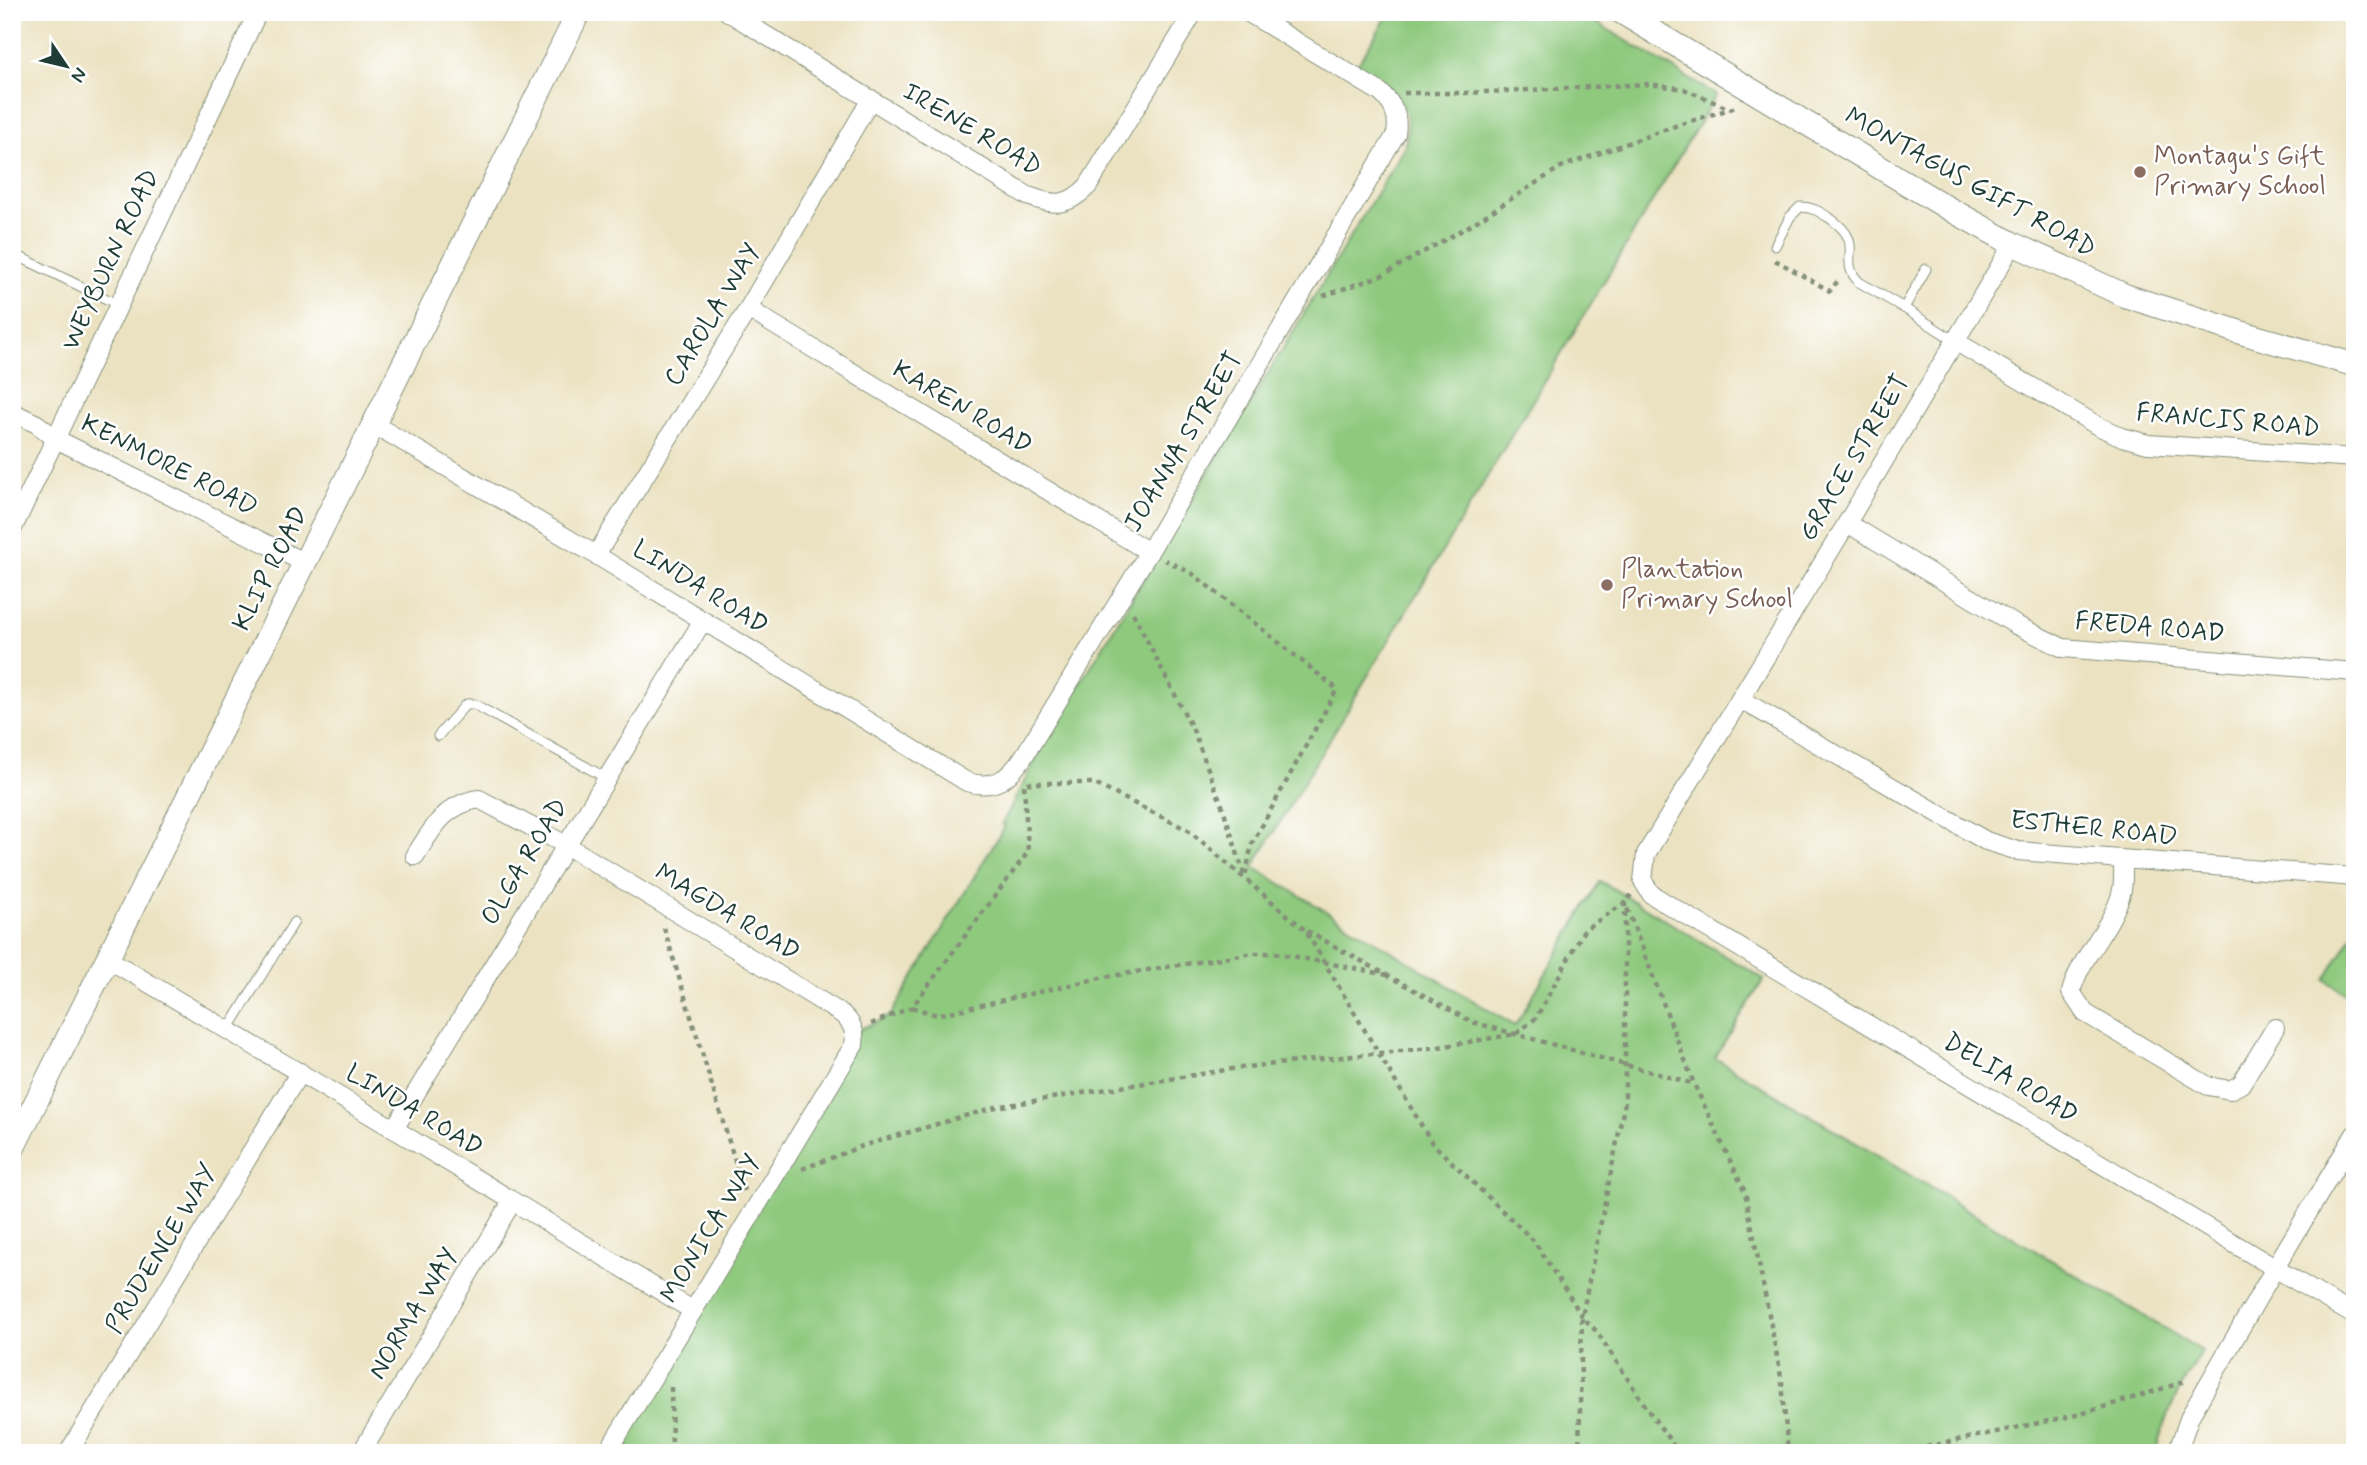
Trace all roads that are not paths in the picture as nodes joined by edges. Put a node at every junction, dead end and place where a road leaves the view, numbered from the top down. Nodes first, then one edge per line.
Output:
1 (258, 12) edge
2 (579, 12) edge
3 (728, 12) edge
4 (1194, 12) edge
5 (1247, 12) edge
6 (1621, 12) edge
7 (2210, 12) edge
8 (2261, 12) edge
9 (871, 99) junction
10 (2012, 244) junction
11 (1775, 246) road end
12 (18, 256) dead end
13 (1926, 269) dead end
14 (119, 304) junction
15 (1904, 308) junction
16 (748, 309) junction
17 (1955, 341) junction
18 (2355, 365) edge
19 (12, 412) edge
20 (374, 425) junction
21 (56, 439) junction
22 (2355, 458) edge
23 (1847, 523) junction
24 (12, 530) edge
25 (1149, 552) junction
26 (596, 555) junction
27 (305, 563) junction
28 (702, 622) junction
29 (2355, 672) edge
30 (1740, 699) junction
31 (438, 736) dead end
32 (606, 778) junction
33 (1011, 781) joint
34 (566, 845) junction
35 (415, 856) dead end
36 (2123, 861) junction
37 (2355, 877) edge
38 (1643, 881) joint
39 (294, 922) dead end
40 (108, 959) junction
41 (2275, 1028) dead end
42 (228, 1030) junction
43 (854, 1031) joint
44 (300, 1072) junction
45 (394, 1129) junction
46 (2355, 1134) edge
47 (12, 1150) edge
48 (512, 1202) junction
49 (2275, 1268) junction
50 (692, 1310) junction
51 (2355, 1316) edge
52 (68, 1453) edge
53 (361, 1453) edge
54 (607, 1453) edge
55 (2177, 1453) edge

1 - 14 street, WEYBURN ROAD
2 - 20 street, KLIP ROAD
3 - 9 street, IRENE ROAD
4 - 9 street, IRENE ROAD
5 - 25 street, JOANNA STREET
6 - 10 street, MONTAGUS GIFT ROAD
7 - 8 lane
9 - 16 street, CAROLA WAY
10 - 17 street, GRACE STREET
10 - 18 street, MONTAGUS GIFT ROAD
11 - 15 lane
12 - 14 lane
13 - 15 lane
14 - 21 street, WEYBURN ROAD
15 - 17 lane
16 - 25 street, KAREN ROAD
16 - 26 street, CAROLA WAY
17 - 22 street, FRANCIS ROAD
17 - 23 street, GRACE STREET
19 - 21 street, KENMORE ROAD
20 - 26 street, LINDA ROAD
20 - 27 street, KLIP ROAD
21 - 24 street, WEYBURN ROAD
21 - 27 street, KENMORE ROAD
23 - 29 street, FREDA ROAD
23 - 30 street, GRACE STREET
25 - 33 street, JOANNA STREET
26 - 28 street, LINDA ROAD
27 - 40 street, KLIP ROAD
28 - 32 street, OLGA ROAD
28 - 33 street, LINDA ROAD
30 - 36 street, ESTHER ROAD
30 - 38 street, GRACE STREET
31 - 32 lane
32 - 34 street, OLGA ROAD
34 - 35 street, MAGDA ROAD
34 - 43 street, MAGDA ROAD
34 - 45 street, OLGA ROAD
36 - 37 street, ESTHER ROAD
36 - 41 street
38 - 49 street, DELIA ROAD
39 - 42 lane
40 - 42 street, LINDA ROAD
40 - 47 street, KLIP ROAD
42 - 44 street, LINDA ROAD
43 - 50 street, MONICA WAY
44 - 45 street, LINDA ROAD
44 - 52 street, PRUDENCE WAY
45 - 48 street, LINDA ROAD
46 - 49 street
48 - 50 street, LINDA ROAD
48 - 53 street, NORMA WAY
49 - 51 street, DELIA ROAD
49 - 55 street
50 - 54 street, MONICA WAY

